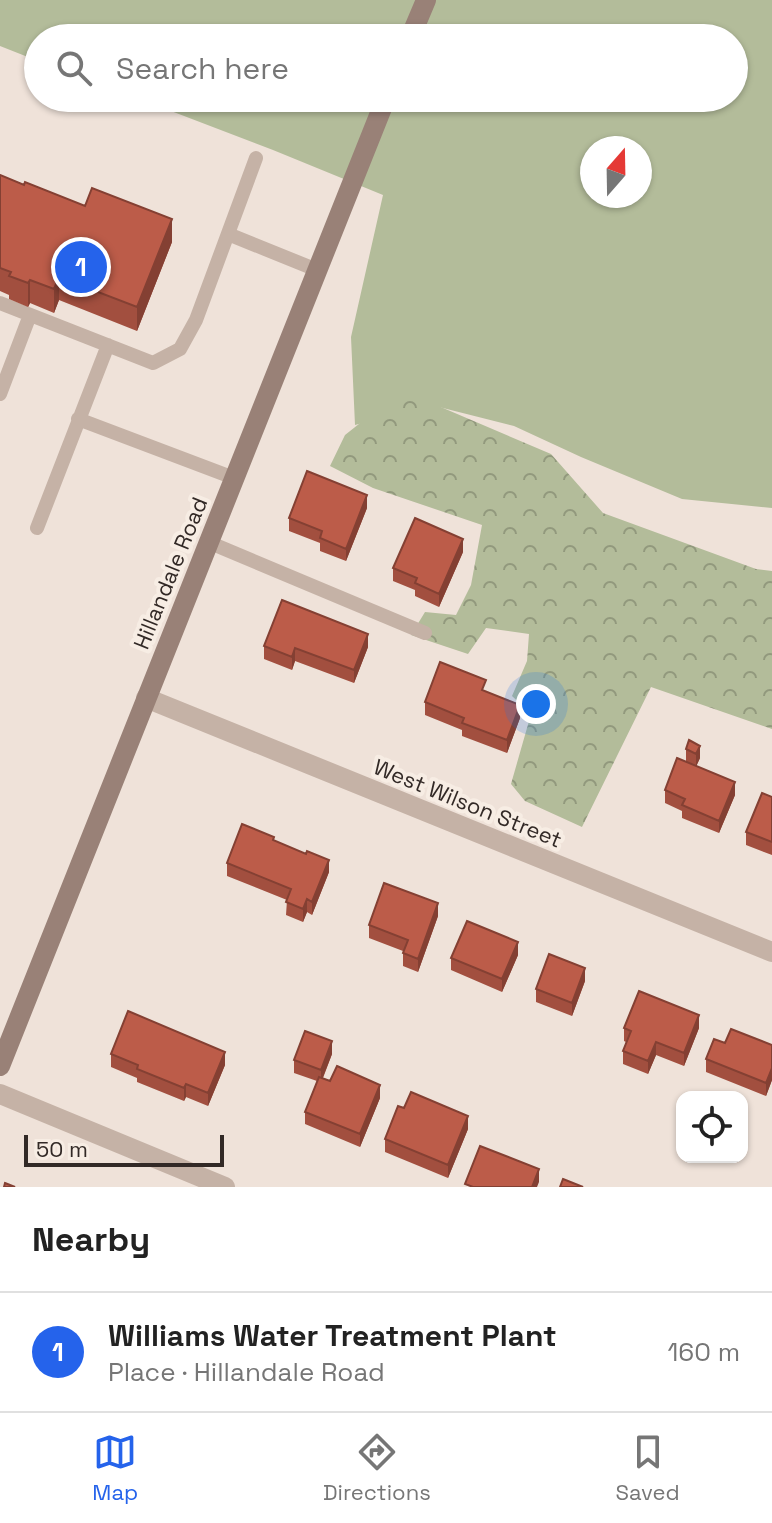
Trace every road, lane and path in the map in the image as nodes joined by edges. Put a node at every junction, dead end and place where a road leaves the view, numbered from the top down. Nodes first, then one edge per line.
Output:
1 (426, 0) edge
2 (416, 24) edge
3 (380, 112) edge
4 (256, 158) dead end
5 (228, 234) junction
6 (317, 270) junction
7 (0, 303) edge
8 (30, 315) junction
9 (108, 345) junction
10 (0, 394) edge
11 (78, 419) junction
12 (234, 478) junction
13 (37, 528) dead end
14 (208, 542) junction
15 (425, 633) dead end
16 (146, 698) junction
17 (772, 952) edge
18 (0, 1066) edge
19 (0, 1094) edge
20 (225, 1187) edge

1 - 2 main road
3 - 6 main road, Hillandale Road
4 - 5 lane
5 - 6 lane
5 - 9 lane
6 - 12 main road, Hillandale Road
7 - 8 lane
8 - 9 lane
8 - 10 lane
9 - 11 lane
11 - 12 lane
11 - 13 lane
12 - 14 main road, Hillandale Road
14 - 15 lane
14 - 16 main road, Hillandale Road
16 - 17 street, West Wilson Street
16 - 18 main road, Hillandale Road
19 - 20 street

